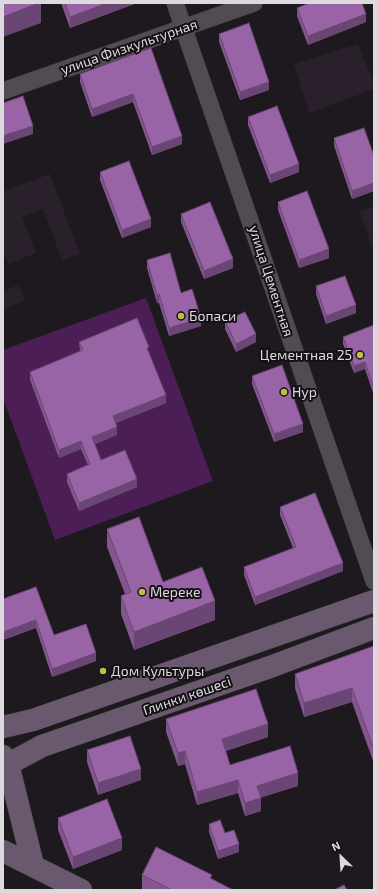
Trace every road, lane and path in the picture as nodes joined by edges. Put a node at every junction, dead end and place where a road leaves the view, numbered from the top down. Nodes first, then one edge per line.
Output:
1 (175, 3) edge
2 (254, 3) edge
3 (184, 29) junction
4 (3, 91) edge
5 (374, 581) edge
6 (374, 601) edge
7 (374, 628) edge
8 (3, 727) edge
9 (5, 763) edge
10 (3, 851) edge
11 (33, 865) junction
12 (82, 890) edge

1 - 3 street, улица Цементная
2 - 3 street, улица Физкультурная
3 - 4 street, улица Физкультурная
3 - 5 street, улица Цементная
6 - 8 main road, Глинки көшесі
7 - 9 main road, Глинки көшесі
9 - 11 main road
10 - 11 main road
11 - 12 main road

